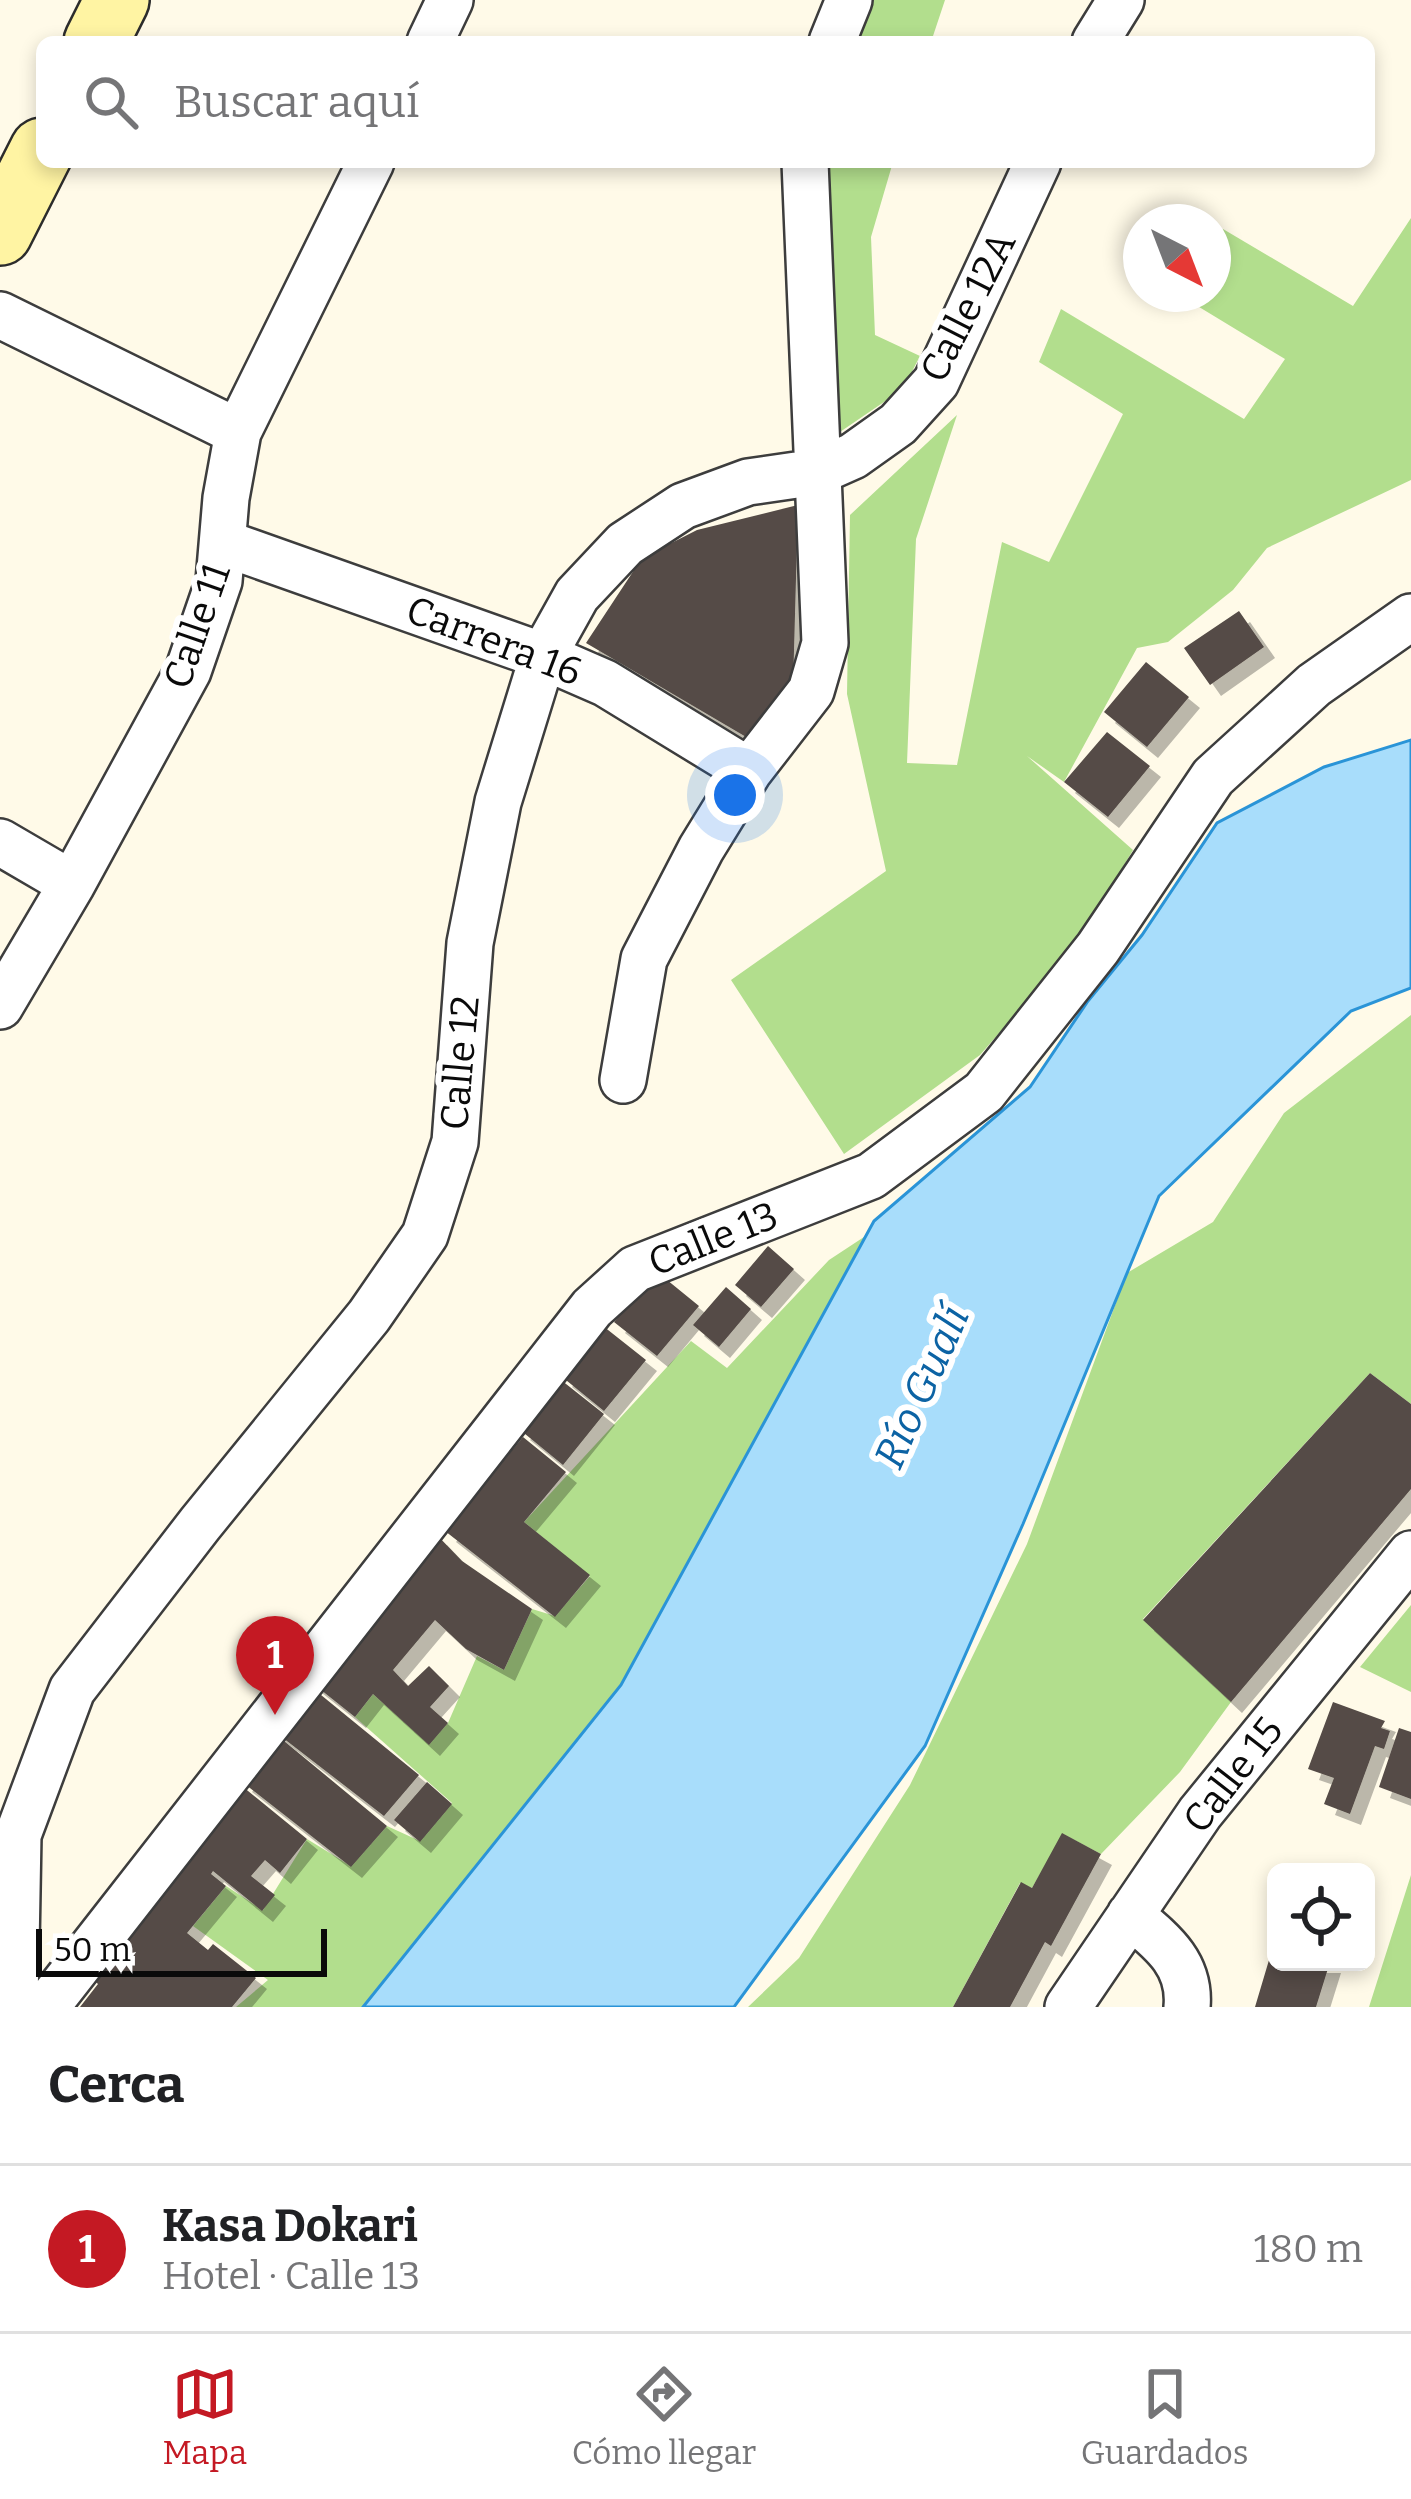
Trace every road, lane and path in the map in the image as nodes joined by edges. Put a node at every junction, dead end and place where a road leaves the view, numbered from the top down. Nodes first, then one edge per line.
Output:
1 (117, 0) edge
2 (450, 0) edge
3 (849, 0) edge
4 (1121, 0) edge
5 (99, 36) edge
6 (433, 36) edge
7 (834, 36) edge
8 (1099, 36) edge
9 (36, 162) edge
10 (368, 168) edge
11 (805, 168) edge
12 (1036, 168) edge
13 (0, 233) edge
14 (0, 314) edge
15 (238, 432) junction
16 (817, 472) junction
17 (224, 543) junction
18 (1411, 617) edge
19 (543, 656) junction
20 (749, 771) junction
21 (0, 842) edge
22 (72, 884) junction
23 (0, 1006) edge
24 (623, 1080) dead end
25 (1411, 1554) edge
26 (1130, 1915) junction
27 (21, 2002) edge
28 (1068, 2007) edge
29 (1187, 2007) edge

1 - 5 street
2 - 6 street
3 - 7 street
4 - 8 street
9 - 13 street
10 - 15 street, Calle 11
11 - 16 street
12 - 16 street, Calle 12A
14 - 15 street
15 - 17 street, Calle 11
16 - 19 street, Calle 12
16 - 20 street
17 - 19 street, Carrera 16
17 - 22 street, Calle 11
18 - 27 street, Calle 13
19 - 20 street, Carrera 16
19 - 27 street, Calle 12
20 - 24 street
21 - 22 street
22 - 23 street, Calle 11
25 - 26 street, Calle 15
26 - 28 street, Calle 15
26 - 29 street

